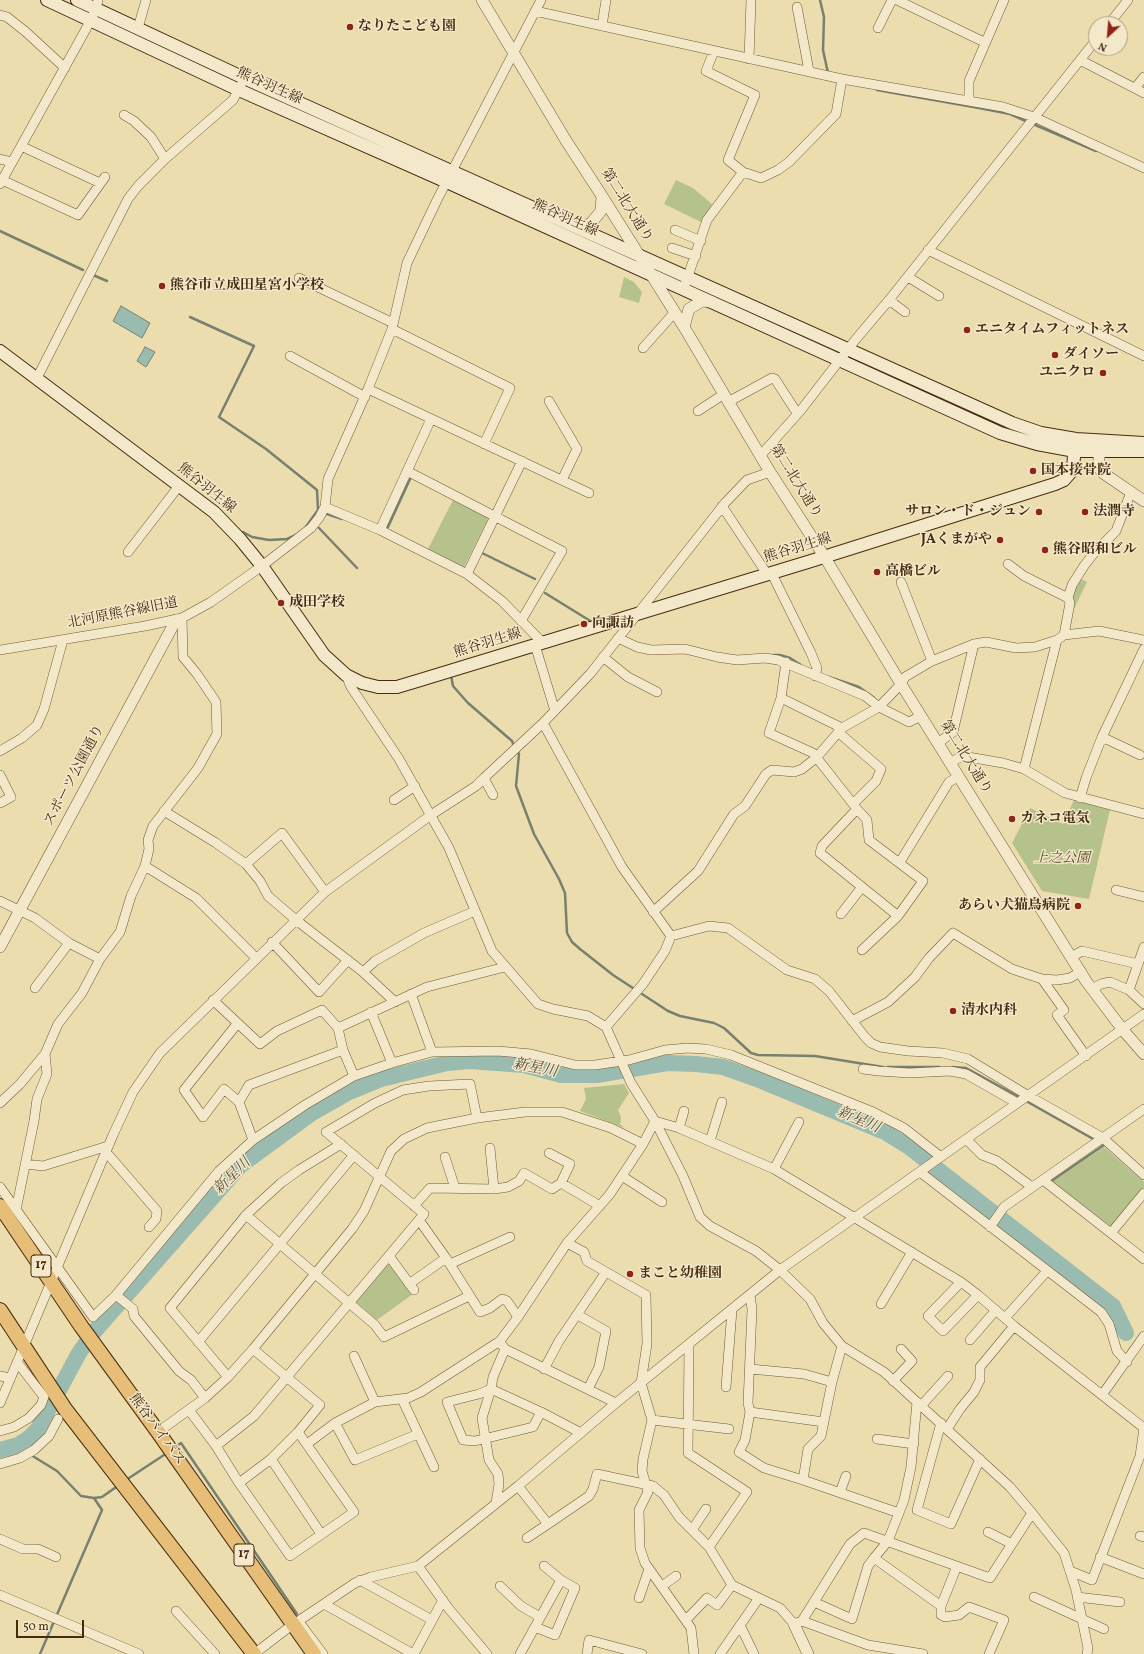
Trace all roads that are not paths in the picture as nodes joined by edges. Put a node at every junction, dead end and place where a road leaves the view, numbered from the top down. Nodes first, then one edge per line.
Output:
1 (47, 0) edge
2 (77, 0) edge
3 (146, 0) edge
4 (482, 0) edge
5 (541, 0) edge
6 (606, 0) edge
7 (751, 0) edge
8 (892, 0) edge
9 (897, 0) edge
10 (1004, 0) edge
11 (1128, 0) edge
12 (97, 4) edge
13 (797, 7) dead end
14 (535, 11) junction
15 (0, 15) edge
16 (1115, 16) edge
17 (90, 22) junction
18 (602, 26) junction
19 (138, 28) junction
20 (878, 28) dead end
21 (984, 42) junction
22 (1088, 50) edge
23 (714, 52) junction
24 (513, 53) junction
25 (749, 58) junction
26 (1080, 60) junction
27 (65, 68) junction
28 (809, 71) junction
29 (1144, 77) edge
30 (244, 78) junction
31 (840, 81) junction
32 (1135, 88) junction
33 (239, 90) junction
34 (1144, 93) edge
35 (969, 101) junction
36 (124, 115) dead end
37 (1031, 121) junction
38 (21, 146) junction
39 (0, 159) edge
40 (165, 159) junction
41 (12, 162) junction
42 (1144, 168) edge
43 (452, 171) junction
44 (743, 172) junction
45 (1, 182) edge
46 (447, 182) junction
47 (602, 196) junction
48 (577, 227) junction
49 (675, 230) dead end
50 (701, 241) junction
51 (672, 248) dead end
52 (928, 250) junction
53 (638, 254) junction
54 (696, 256) junction
55 (650, 273) junction
56 (689, 277) junction
57 (908, 277) junction
58 (300, 278) dead end
59 (684, 288) junction
60 (939, 296) dead end
61 (890, 300) junction
62 (714, 303) junction
63 (905, 312) dead end
64 (674, 313) junction
65 (392, 326) junction
66 (684, 327) junction
67 (642, 348) dead end
68 (848, 349) junction
69 (0, 351) edge
70 (290, 356) dead end
71 (1144, 356) edge
72 (839, 360) junction
73 (37, 378) junction
74 (367, 393) junction
75 (726, 398) junction
76 (549, 401) dead end
77 (698, 411) dead end
78 (797, 414) junction
79 (431, 419) junction
80 (1144, 443) edge
81 (484, 444) junction
82 (1076, 445) junction
83 (1099, 447) junction
84 (1144, 451) edge
85 (760, 455) junction
86 (522, 461) junction
87 (407, 471) junction
88 (770, 472) junction
89 (562, 480) junction
90 (179, 486) junction
91 (1130, 492) junction
92 (589, 493) dead end
93 (1144, 501) edge
94 (722, 506) junction
95 (325, 507) junction
96 (495, 516) junction
97 (380, 530) junction
98 (128, 552) dead end
99 (824, 556) junction
100 (1008, 564) dead end
101 (262, 566) junction
102 (769, 573) junction
103 (467, 574) junction
104 (901, 582) dead end
105 (1068, 598) junction
106 (636, 615) junction
107 (179, 619) junction
108 (521, 621) junction
109 (618, 638) junction
110 (1061, 638) junction
111 (63, 640) junction
112 (1144, 640) edge
113 (539, 643) junction
114 (974, 644) junction
115 (1144, 649) edge
116 (0, 650) edge
117 (603, 657) junction
118 (932, 661) junction
119 (786, 662) junction
120 (346, 675) junction
121 (815, 676) junction
122 (901, 684) junction
123 (657, 692) dead end
124 (781, 698) junction
125 (879, 707) junction
126 (555, 711) junction
127 (921, 716) junction
128 (542, 723) junction
129 (840, 730) junction
130 (1102, 737) junction
131 (938, 743) junction
132 (0, 751) edge
133 (1140, 755) dead end
134 (816, 758) junction
135 (950, 763) junction
136 (1024, 769) junction
137 (0, 775) edge
138 (958, 777) junction
139 (484, 778) junction
140 (414, 786) junction
141 (493, 795) dead end
142 (1080, 798) junction
143 (394, 800) dead end
144 (0, 803) edge
145 (855, 807) junction
146 (164, 811) junction
147 (1144, 814) edge
148 (432, 815) junction
149 (900, 862) junction
150 (246, 864) junction
151 (145, 866) junction
152 (862, 887) junction
153 (1116, 890) dead end
154 (325, 892) junction
155 (1144, 896) edge
156 (0, 901) edge
157 (20, 911) junction
158 (474, 911) junction
159 (653, 912) junction
160 (841, 914) dead end
161 (898, 916) junction
162 (296, 920) junction
163 (671, 936) junction
164 (272, 942) junction
165 (69, 943) junction
166 (0, 947) edge
167 (1144, 947) edge
168 (862, 950) dead end
169 (1071, 957) junction
170 (256, 958) junction
171 (100, 959) junction
172 (348, 960) junction
173 (1138, 964) junction
174 (505, 967) junction
175 (363, 972) junction
176 (1080, 972) junction
177 (1042, 979) junction
178 (35, 988) dead end
179 (1092, 989) junction
180 (1129, 990) junction
181 (410, 994) junction
182 (213, 1000) junction
183 (395, 1002) junction
184 (1144, 1004) edge
185 (371, 1012) junction
186 (1144, 1014) edge
187 (852, 1021) junction
188 (237, 1024) junction
189 (606, 1027) junction
190 (338, 1028) junction
191 (1123, 1030) junction
192 (343, 1050) junction
193 (432, 1052) junction
194 (45, 1054) junction
195 (1144, 1054) edge
196 (1086, 1056) junction
197 (621, 1060) junction
198 (392, 1063) junction
199 (863, 1069) dead end
200 (354, 1076) junction
201 (1026, 1095) junction
202 (239, 1102) junction
203 (722, 1102) dead end
204 (0, 1103) edge
205 (1017, 1103) junction
206 (1144, 1109) edge
207 (684, 1110) dead end
208 (477, 1118) junction
209 (655, 1121) junction
210 (798, 1122) dead end
211 (679, 1128) junction
212 (1102, 1139) junction
213 (253, 1140) junction
214 (967, 1140) junction
215 (710, 1141) junction
216 (341, 1144) junction
217 (643, 1144) junction
218 (490, 1148) dead end
219 (107, 1149) junction
220 (549, 1153) dead end
221 (354, 1155) junction
222 (445, 1157) dead end
223 (941, 1157) junction
224 (25, 1164) junction
225 (774, 1169) junction
226 (920, 1171) junction
227 (1144, 1175) edge
228 (622, 1176) junction
229 (379, 1177) junction
230 (1043, 1180) junction
231 (561, 1183) junction
232 (0, 1187) edge
233 (1032, 1187) junction
234 (455, 1188) junction
235 (494, 1189) junction
236 (1144, 1193) edge
237 (662, 1202) dead end
238 (0, 1206) edge
239 (414, 1206) junction
240 (600, 1206) junction
241 (16, 1210) junction
242 (246, 1216) junction
243 (854, 1217) junction
244 (419, 1220) junction
245 (990, 1226) junction
246 (149, 1227) dead end
247 (1111, 1233) junction
248 (510, 1237) dead end
249 (566, 1243) junction
250 (280, 1244) junction
251 (912, 1252) junction
252 (389, 1256) junction
253 (1144, 1259) edge
254 (448, 1261) junction
255 (58, 1268) junction
256 (780, 1270) junction
257 (1047, 1271) junction
258 (606, 1272) junction
259 (315, 1274) junction
260 (51, 1282) junction
261 (961, 1282) junction
262 (750, 1294) junction
263 (978, 1295) junction
264 (116, 1296) junction
265 (469, 1296) junction
266 (350, 1303) junction
267 (881, 1304) dead end
268 (0, 1310) edge
269 (732, 1310) junction
270 (996, 1310) junction
271 (578, 1315) junction
272 (518, 1316) junction
273 (1005, 1318) junction
274 (1014, 1326) junction
275 (1144, 1336) edge
276 (970, 1340) dead end
277 (198, 1342) junction
278 (502, 1345) junction
279 (689, 1345) junction
280 (24, 1346) junction
281 (842, 1346) junction
282 (253, 1349) junction
283 (900, 1350) dead end
284 (354, 1356) dead end
285 (17, 1362) junction
286 (1127, 1362) junction
287 (544, 1369) junction
288 (750, 1369) junction
289 (0, 1376) edge
290 (948, 1376) dead end
291 (10, 1378) junction
292 (228, 1378) junction
293 (287, 1378) junction
294 (894, 1381) junction
295 (832, 1382) junction
296 (642, 1384) junction
297 (726, 1387) dead end
298 (491, 1389) junction
299 (588, 1389) junction
300 (1102, 1395) junction
301 (205, 1398) junction
302 (402, 1399) junction
303 (375, 1402) junction
304 (0, 1403) edge
305 (616, 1404) junction
306 (919, 1404) junction
307 (189, 1410) junction
308 (541, 1412) junction
309 (750, 1412) junction
310 (61, 1414) junction
311 (652, 1420) junction
312 (824, 1422) junction
313 (335, 1423) junction
314 (689, 1423) junction
315 (944, 1426) junction
316 (1144, 1428) edge
317 (728, 1429) dead end
318 (0, 1431) edge
319 (158, 1432) junction
320 (298, 1432) junction
321 (581, 1432) junction
322 (418, 1434) junction
323 (486, 1438) junction
324 (877, 1439) dead end
325 (307, 1444) junction
326 (914, 1444) junction
327 (216, 1446) junction
328 (271, 1459) junction
329 (980, 1460) junction
330 (0, 1464) edge
331 (434, 1467) dead end
332 (846, 1476) dead end
333 (803, 1480) junction
334 (239, 1483) junction
335 (646, 1484) junction
336 (518, 1486) junction
337 (840, 1492) junction
338 (496, 1503) junction
339 (706, 1509) dead end
340 (899, 1513) junction
341 (1032, 1513) junction
342 (548, 1524) junction
343 (692, 1530) junction
344 (988, 1532) dead end
345 (321, 1534) junction
346 (527, 1538) dead end
347 (0, 1539) edge
348 (888, 1541) junction
349 (1012, 1544) junction
350 (709, 1547) junction
351 (56, 1557) dead end
352 (1100, 1557) junction
353 (874, 1558) junction
354 (418, 1566) junction
355 (544, 1566) dead end
356 (957, 1566) junction
357 (649, 1569) junction
358 (1070, 1571) junction
359 (1144, 1574) edge
360 (676, 1576) dead end
361 (360, 1580) junction
362 (561, 1580) junction
363 (732, 1585) junction
364 (500, 1586) dead end
365 (662, 1586) junction
366 (0, 1595) edge
367 (1034, 1597) dead end
368 (1077, 1597) junction
369 (639, 1598) dead end
370 (759, 1598) junction
371 (443, 1600) junction
372 (814, 1602) junction
373 (1120, 1602) dead end
374 (324, 1604) junction
375 (941, 1606) junction
376 (176, 1611) dead end
377 (540, 1617) junction
378 (432, 1620) junction
379 (686, 1620) junction
380 (1082, 1620) junction
381 (798, 1622) junction
382 (296, 1623) junction
383 (740, 1625) junction
384 (535, 1627) junction
385 (1104, 1629) dead end
386 (910, 1653) edge
387 (139, 1654) edge
388 (215, 1654) edge
389 (254, 1654) edge
390 (314, 1654) edge
391 (323, 1654) edge
392 (414, 1654) edge
393 (487, 1654) edge
394 (520, 1654) edge
395 (587, 1654) edge
396 (642, 1654) edge
397 (694, 1654) edge
398 (720, 1654) edge
399 (754, 1654) edge
400 (808, 1654) edge
401 (923, 1654) edge
402 (989, 1654) edge
403 (1087, 1654) edge

1 - 17 main road, 熊谷羽生線
2 - 12 main road, 熊谷羽生線
3 - 19 street
4 - 24 street, 第二北大通り
5 - 14 street
6 - 18 street
7 - 25 street
8 - 20 street
9 - 21 street
10 - 21 street
11 - 16 street
12 - 17 street
12 - 19 main road, 熊谷羽生線
13 - 28 street
14 - 18 street
14 - 24 street
15 - 27 street
17 - 27 street
17 - 33 main road, 熊谷羽生線
18 - 23 street
19 - 30 main road, 熊谷羽生線
21 - 35 street
22 - 26 street
23 - 25 street
23 - 44 street
24 - 43 street
24 - 47 street, 第二北大通り
25 - 28 street
26 - 32 street
26 - 37 street
27 - 38 street
28 - 31 street
29 - 32 street
30 - 33 street
30 - 43 main road, 熊谷羽生線
31 - 35 street
31 - 44 street
32 - 34 street
33 - 40 street
33 - 46 main road, 熊谷羽生線
35 - 37 street
36 - 40 street
37 - 42 street
37 - 52 street
38 - 41 street
38 - 45 street
39 - 41 street
40 - 73 street
41 - 45 street
43 - 46 street
43 - 48 main road, 熊谷羽生線
44 - 50 street
46 - 55 main road, 熊谷羽生線
46 - 65 street
47 - 48 street
47 - 53 street, 第二北大通り
48 - 53 main road, 熊谷羽生線
49 - 50 street
50 - 54 street
51 - 54 street
52 - 57 street
52 - 71 street
53 - 55 street, 第二北大通り
53 - 56 main road, 熊谷羽生線
54 - 56 street
55 - 59 main road, 熊谷羽生線
55 - 64 street, 第二北大通り
56 - 59 street
56 - 68 main road, 熊谷羽生線
57 - 60 street
57 - 61 street
58 - 65 street
59 - 62 main road, 熊谷羽生線
61 - 63 street
61 - 68 street
62 - 66 street
62 - 72 main road, 熊谷羽生線
64 - 66 street, 第二北大通り
64 - 67 street
65 - 74 street
65 - 81 street
66 - 75 street, 第二北大通り
68 - 72 street
68 - 82 main road, 熊谷羽生線
69 - 73 main road, 熊谷羽生線
70 - 74 street
72 - 78 street
72 - 82 main road, 熊谷羽生線
73 - 90 main road, 熊谷羽生線
74 - 79 street
74 - 95 street
75 - 77 street
75 - 78 street
75 - 85 street, 第二北大通り
76 - 89 street
78 - 85 street
79 - 81 street
79 - 87 street
80 - 83 main road, 熊谷羽生線
81 - 86 street
82 - 83 main road, 熊谷羽生線
82 - 99 main road, 熊谷羽生線
83 - 84 main road, 熊谷羽生線
83 - 91 street
85 - 88 street, 第二北大通り
86 - 89 street
86 - 96 street
87 - 96 street
87 - 97 street
88 - 94 street
88 - 99 street, 第二北大通り
89 - 92 street
90 - 98 street
90 - 101 main road, 熊谷羽生線
91 - 93 street
91 - 105 street
94 - 102 street
94 - 106 street
95 - 97 street
95 - 101 street, 北河原熊谷線旧道
96 - 103 street
96 - 108 street
97 - 103 street
99 - 102 main road, 熊谷羽生線
99 - 122 street, 第二北大通り
100 - 105 street
101 - 107 street, 北河原熊谷線旧道
101 - 120 main road, 熊谷羽生線
102 - 106 main road, 熊谷羽生線
102 - 121 street
103 - 108 street
104 - 118 street
105 - 110 street
106 - 109 street
106 - 113 main road, 熊谷羽生線
107 - 111 street, 北河原熊谷線旧道
107 - 146 street
107 - 157 street, スポーツ公園通り
108 - 113 street
109 - 117 street
109 - 119 street
110 - 112 street
110 - 114 street
110 - 136 street
111 - 116 street, 北河原熊谷線旧道
111 - 132 street
113 - 120 main road, 熊谷羽生線
113 - 126 street
114 - 118 street
114 - 131 street
115 - 130 street
117 - 123 street
117 - 126 street
118 - 122 street
119 - 121 street
119 - 124 street
120 - 140 street
121 - 125 street
122 - 125 street
122 - 127 street, 第二北大通り
124 - 129 street
124 - 134 street
125 - 127 street
125 - 129 street
126 - 128 street
127 - 131 street, 第二北大通り
128 - 139 street
128 - 159 street
129 - 134 street
129 - 145 street
130 - 133 street
130 - 142 street
131 - 135 street, 第二北大通り
134 - 145 street
134 - 159 street
135 - 136 street
135 - 138 street, 第二北大通り
136 - 142 street
137 - 144 street
138 - 149 street
138 - 169 street, 第二北大通り
139 - 141 street
139 - 148 street
140 - 143 street
140 - 148 street
142 - 147 street
145 - 149 street
145 - 152 street
146 - 150 street
146 - 151 street
148 - 154 street
148 - 158 street
149 - 161 street
150 - 154 street
150 - 162 street
151 - 170 street
151 - 171 street
152 - 160 street
152 - 161 street
153 - 155 street
154 - 162 street
156 - 157 street
157 - 165 street
157 - 166 street, スポーツ公園通り
158 - 174 street
158 - 175 street
159 - 163 street
161 - 168 street
162 - 164 street
162 - 172 street
163 - 187 street
163 - 189 street
164 - 170 street
164 - 172 street
165 - 171 street
165 - 178 street
167 - 173 street
169 - 173 street
169 - 176 street, 第二北大通り
170 - 182 street
171 - 194 street
172 - 175 street
173 - 180 street
174 - 181 street
174 - 189 street
175 - 183 street
176 - 177 street
176 - 179 street, 第二北大通り
177 - 187 street
177 - 196 street
179 - 180 street
179 - 191 street, 第二北大通り
180 - 184 street
181 - 183 street
181 - 193 street
182 - 188 street
182 - 219 street
183 - 185 street
185 - 190 street
185 - 198 street
186 - 191 street
187 - 201 street
188 - 190 street
188 - 202 street
189 - 197 street
190 - 192 street
191 - 195 street, 第二北大通り
191 - 196 street
192 - 200 street
192 - 202 street
193 - 197 street
193 - 198 street
194 - 204 street
194 - 224 street
196 - 201 street
197 - 209 street
197 - 223 street
198 - 200 street
199 - 205 street
200 - 213 street
201 - 205 street
201 - 212 street
202 - 213 street
203 - 215 street
205 - 214 street
206 - 212 street
207 - 211 street
208 - 216 street
208 - 217 street
208 - 229 street
209 - 211 street
209 - 217 street
209 - 256 street
210 - 225 street
211 - 215 street
212 - 227 street
212 - 230 street
213 - 264 street
214 - 223 street
214 - 233 street
215 - 225 street
216 - 221 street
216 - 242 street
217 - 228 street
218 - 235 street
219 - 224 street
219 - 246 street
219 - 255 street
220 - 231 street
221 - 229 street
221 - 250 street
222 - 234 street
223 - 226 street
224 - 241 street
225 - 243 street
226 - 243 street
226 - 245 street
228 - 237 street
228 - 240 street
229 - 239 street
229 - 259 street
230 - 233 street
230 - 247 street
231 - 235 street
231 - 240 street
232 - 241 street
233 - 245 street
234 - 235 street
234 - 239 street
236 - 247 street
238 - 260 highway, 熊谷バイパス / 17
239 - 244 street
240 - 249 street
241 - 255 street
242 - 250 street
242 - 277 street
243 - 251 street
243 - 256 street
244 - 252 street
244 - 254 street
245 - 257 street
247 - 253 street
248 - 254 street
249 - 258 street
249 - 272 street
250 - 259 street
250 - 277 street
251 - 261 street
251 - 267 street
252 - 254 street
252 - 266 street
254 - 265 street
255 - 260 street
255 - 264 street
256 - 262 street
256 - 281 street
257 - 273 street
257 - 286 street
258 - 271 street
258 - 296 street
259 - 266 street
259 - 282 street
260 - 280 street
260 - 319 highway, 熊谷バイパス / 17
261 - 263 street
261 - 263 street
262 - 269 street
262 - 288 street
263 - 270 street
264 - 301 street
265 - 266 street
265 - 272 street
266 - 293 street
268 - 280 highway
269 - 279 street
269 - 297 street
270 - 273 street
270 - 276 street
271 - 287 street
271 - 299 street
272 - 278 street
273 - 274 street
274 - 300 street
274 - 315 street
275 - 286 street
277 - 292 street
278 - 287 street
278 - 298 street
278 - 302 street
279 - 296 street
279 - 314 street
280 - 285 street
280 - 310 highway
281 - 294 street
281 - 295 street
282 - 292 street
282 - 293 street
283 - 294 street
284 - 303 street
285 - 291 street
285 - 318 street
286 - 300 street
287 - 299 street
288 - 295 street
288 - 309 street
289 - 291 street
290 - 306 street
291 - 304 street
292 - 301 street
293 - 320 street
293 - 327 street
294 - 306 street
295 - 312 street
296 - 305 street
296 - 311 street
298 - 308 street
298 - 323 street
298 - 323 street
299 - 305 street
300 - 316 street
301 - 307 street
302 - 303 street
302 - 322 street
303 - 313 street
305 - 321 street
306 - 315 street
306 - 326 street
307 - 319 street
307 - 327 street
308 - 321 street
308 - 323 street
309 - 312 street
309 - 333 street
310 - 330 street
310 - 389 highway
311 - 314 street
311 - 335 street
312 - 333 street
313 - 322 street
313 - 325 street
314 - 317 street
314 - 350 street
315 - 329 street
315 - 329 street
316 - 352 street
319 - 382 highway, 熊谷バイパス / 17
320 - 325 street
320 - 328 street
321 - 336 street
322 - 331 street
323 - 338 street
324 - 326 street
325 - 345 street
326 - 340 street
327 - 334 street
328 - 334 street
328 - 345 street
329 - 341 street
332 - 337 street
333 - 337 street
334 - 345 street
335 - 342 street
335 - 343 street
335 - 357 street
336 - 338 street
336 - 342 street
337 - 340 street
338 - 354 street
339 - 343 street
340 - 348 street
341 - 349 street
341 - 358 street
342 - 346 street
343 - 350 street
344 - 349 street
347 - 351 street
348 - 353 street
348 - 356 street
348 - 372 street
349 - 356 street
350 - 363 street
352 - 358 street
352 - 359 street
353 - 372 street
353 - 375 street
354 - 361 street
354 - 371 street
355 - 362 street
356 - 375 street
357 - 365 street
357 - 369 street
358 - 368 street
360 - 365 street
361 - 374 street
361 - 378 street
362 - 377 street
362 - 384 street
363 - 370 street
363 - 379 street
364 - 377 street
365 - 379 street
366 - 387 street
367 - 380 street
368 - 373 street
368 - 380 street
370 - 381 street
370 - 383 street
371 - 378 street
371 - 393 street
372 - 381 street
374 - 382 street
374 - 392 street
375 - 402 street
376 - 388 street
377 - 384 street
378 - 392 street
379 - 397 street
380 - 385 street
380 - 403 street
381 - 386 street
381 - 400 street
382 - 389 street
382 - 390 highway, 熊谷バイパス / 17
382 - 391 street
383 - 398 street
383 - 399 street
384 - 394 street
386 - 401 street
395 - 396 street

